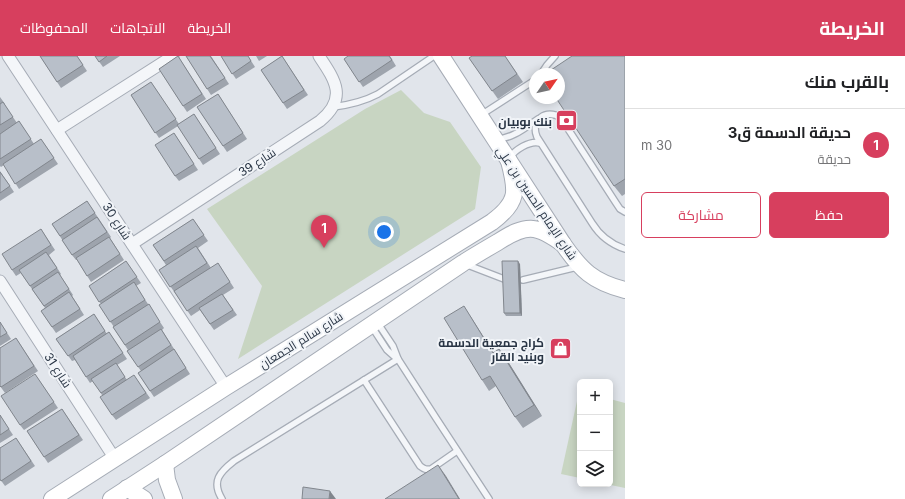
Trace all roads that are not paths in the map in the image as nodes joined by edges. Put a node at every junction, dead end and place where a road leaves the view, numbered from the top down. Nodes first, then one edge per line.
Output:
1 (8, 56) edge
2 (173, 56) edge
3 (319, 56) edge
4 (434, 56) edge
5 (441, 56) edge
6 (555, 56) edge
7 (545, 68) edge
8 (529, 84) edge
9 (333, 107) junction
10 (479, 116) junction
11 (540, 118) junction
12 (57, 130) junction
13 (494, 138) junction
14 (540, 143) junction
15 (509, 161) junction
16 (625, 212) edge
17 (132, 244) junction
18 (563, 244) junction
19 (625, 249) edge
20 (463, 264) junction
21 (580, 266) junction
22 (504, 279) edge
23 (523, 280) dead end
24 (0, 281) edge
25 (625, 290) edge
26 (374, 324) junction
27 (280, 354) junction
28 (398, 359) junction
29 (294, 377) junction
30 (364, 380) junction
31 (226, 387) junction
32 (457, 451) junction
33 (115, 459) junction
34 (165, 464) junction
35 (127, 488) junction
36 (52, 499) edge
37 (111, 499) edge
38 (144, 499) edge
39 (174, 499) edge
40 (222, 499) edge
41 (489, 499) edge

1 - 12 street, شارع 30
2 - 12 street
3 - 9 street
4 - 9 lane
5 - 10 street, شارع الإمام الحسين بن علي
6 - 7 lane
8 - 10 lane
9 - 17 street, شارع 39
10 - 13 street, شارع الإمام الحسين بن علي
11 - 13 lane
11 - 14 lane
11 - 16 lane
12 - 17 street, شارع 30
13 - 15 street, شارع الإمام الحسين بن علي
14 - 15 lane
14 - 19 lane
15 - 18 street, شارع الإمام الحسين بن علي
15 - 27 street, شارع سالم الجمعان
17 - 31 street, شارع 30
18 - 20 street
18 - 21 street, شارع الإمام الحسين بن علي
20 - 22 lane
20 - 26 street
21 - 23 lane
21 - 25 street, شارع الإمام الحسين بن علي
24 - 33 street, شارع 31
26 - 28 lane
26 - 29 street
27 - 29 street
27 - 31 street, شارع سالم الجمعان
28 - 30 lane
28 - 32 lane
29 - 34 street
30 - 32 lane
30 - 40 lane
31 - 33 street, شارع سالم الجمعان
32 - 41 lane
33 - 36 street, شارع سالم الجمعان
34 - 35 street
34 - 39 street
35 - 37 street
35 - 38 street

